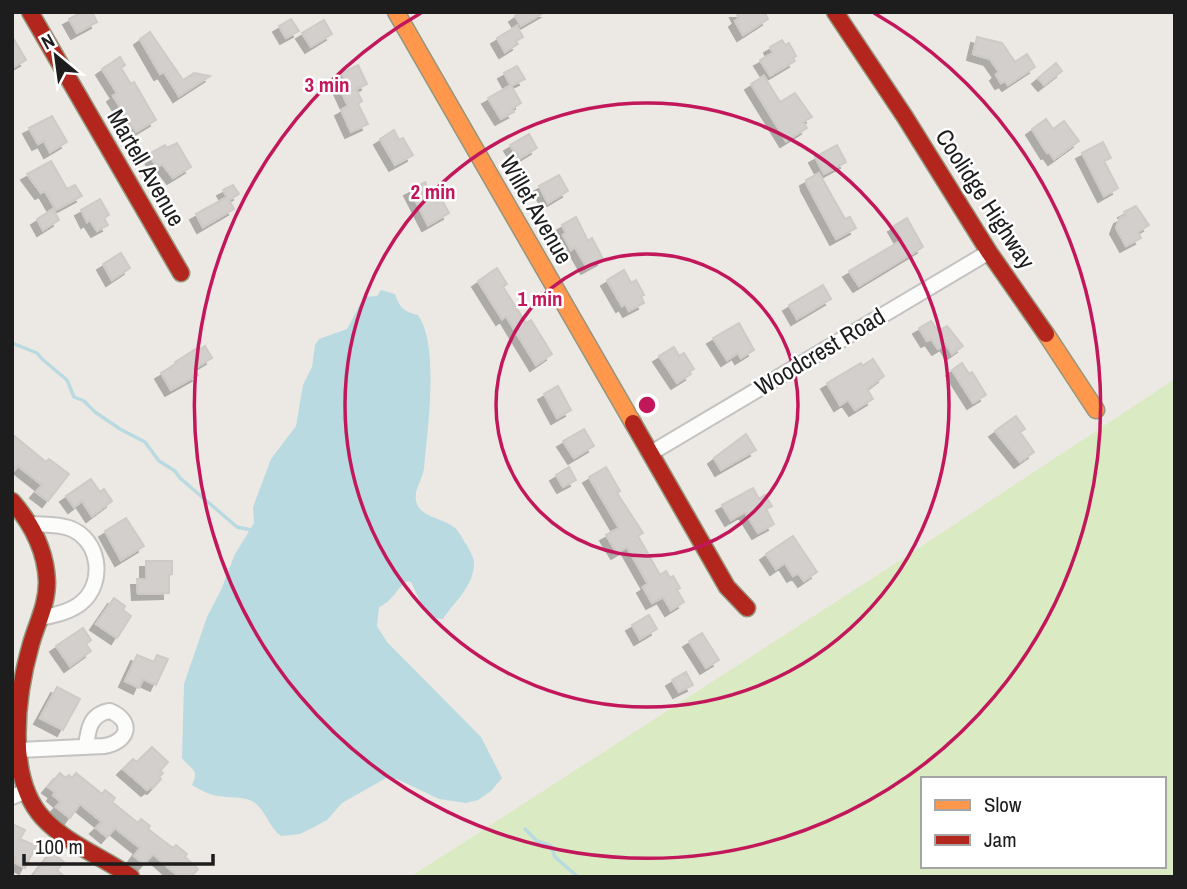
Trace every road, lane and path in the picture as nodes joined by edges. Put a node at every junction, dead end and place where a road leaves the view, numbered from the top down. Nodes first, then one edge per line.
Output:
1 (30, 12) edge
2 (396, 12) edge
3 (835, 12) edge
4 (989, 252) junction
5 (181, 273) dead end
6 (1096, 410) dead end
7 (651, 453) junction
8 (12, 501) edge
9 (32, 524) junction
10 (747, 608) dead end
11 (41, 618) junction
12 (86, 747) dead end
13 (19, 750) junction
14 (19, 794) edge
15 (131, 877) edge

1 - 5 street, Martell Avenue
2 - 7 street, Willet Avenue
3 - 4 street, Coolidge Highway
4 - 6 street, Coolidge Highway
4 - 7 street, Woodcrest Road
7 - 10 street, Willet Avenue
8 - 9 street
9 - 11 street
9 - 11 street
11 - 13 street
12 - 13 street
13 - 14 street
14 - 15 street

